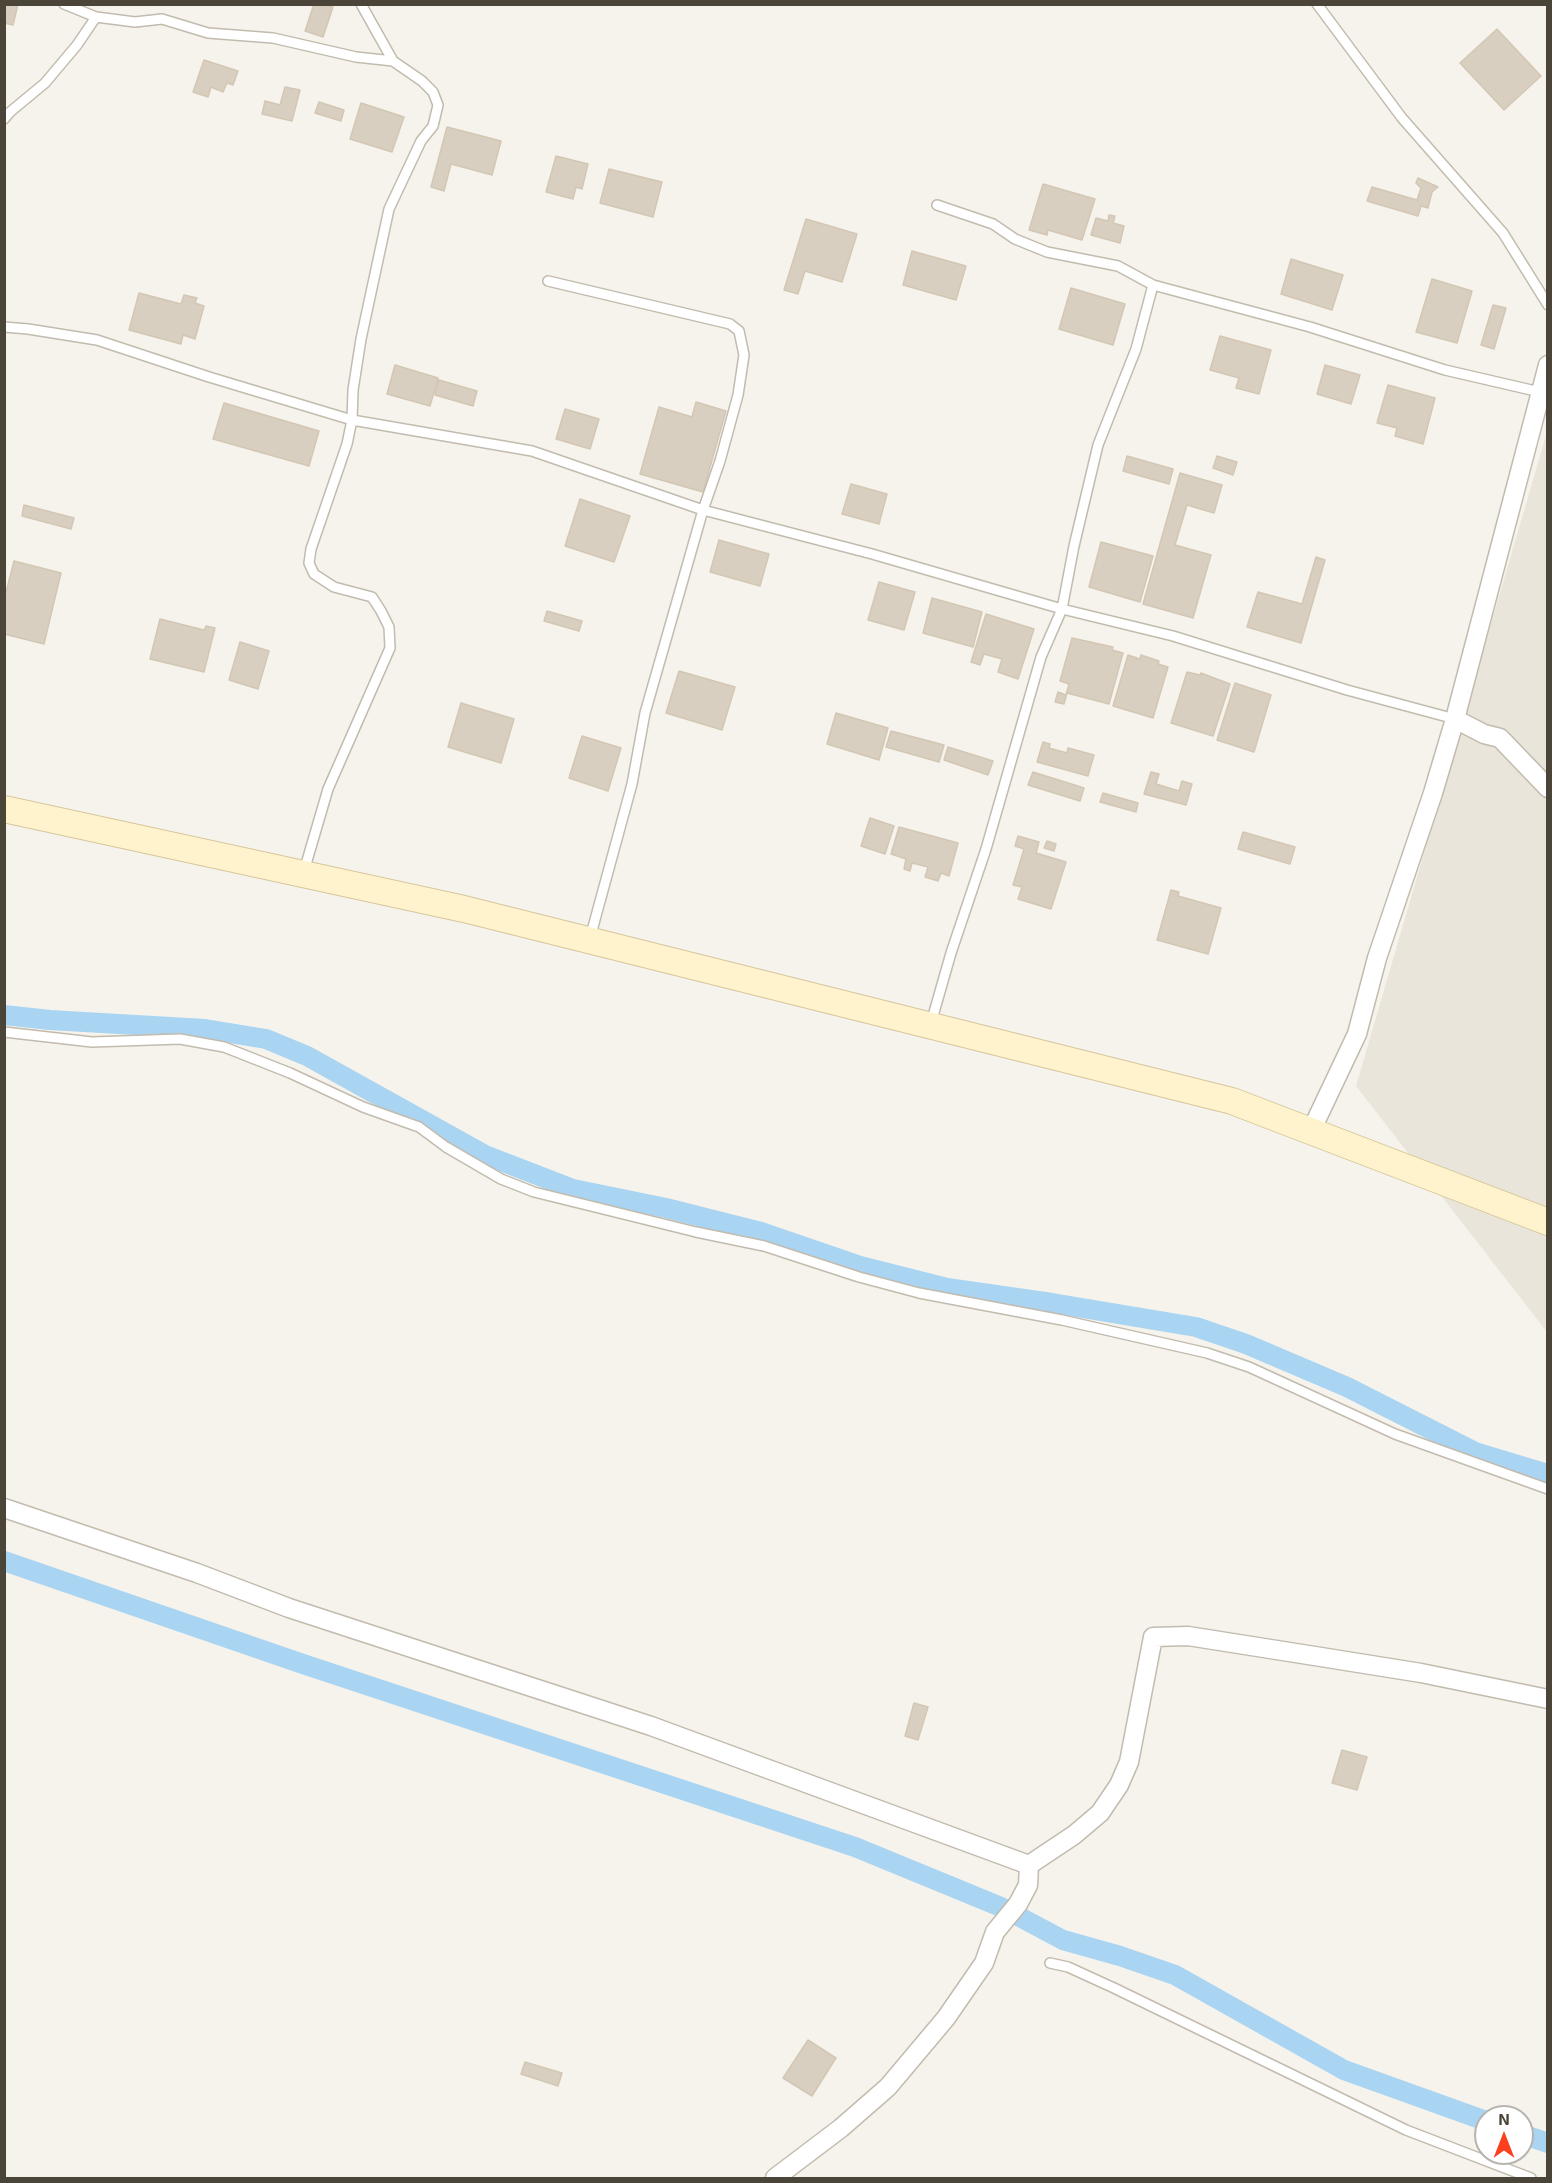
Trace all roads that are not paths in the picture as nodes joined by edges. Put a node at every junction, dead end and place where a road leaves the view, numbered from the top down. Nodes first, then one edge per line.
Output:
1 (64, 4) edge
2 (361, 4) edge
3 (1317, 4) edge
4 (96, 17) junction
5 (393, 61) junction
6 (4, 119) edge
7 (937, 205) dead end
8 (548, 281) dead end
9 (1153, 285) junction
10 (1548, 305) edge
11 (4, 327) edge
12 (1548, 365) edge
13 (1540, 392) junction
14 (352, 420) junction
15 (703, 510) junction
16 (1062, 609) junction
17 (1455, 719) junction
18 (1548, 788) edge
19 (4, 809) edge
20 (303, 874) junction
21 (589, 940) junction
22 (931, 1025) junction
23 (4, 1032) edge
24 (1311, 1131) junction
25 (1548, 1222) edge
26 (1548, 1489) edge
27 (4, 1508) edge
28 (1548, 1699) edge
29 (1029, 1865) junction
30 (1050, 1963) dead end
31 (776, 2178) edge
32 (1531, 2178) edge

1 - 4 lane
2 - 5 lane
3 - 10 lane
4 - 5 lane
4 - 6 lane
5 - 14 lane
7 - 9 lane
8 - 15 lane
9 - 13 lane
9 - 16 lane
11 - 14 lane
12 - 13 street
13 - 17 street
14 - 15 lane
14 - 20 lane
15 - 16 lane
15 - 21 lane
16 - 17 lane
16 - 22 lane
17 - 18 street
17 - 24 street
19 - 20 main road
20 - 21 main road
21 - 22 main road
22 - 24 main road
23 - 26 lane
24 - 25 main road
27 - 29 street
28 - 29 street
29 - 31 street
30 - 32 lane

